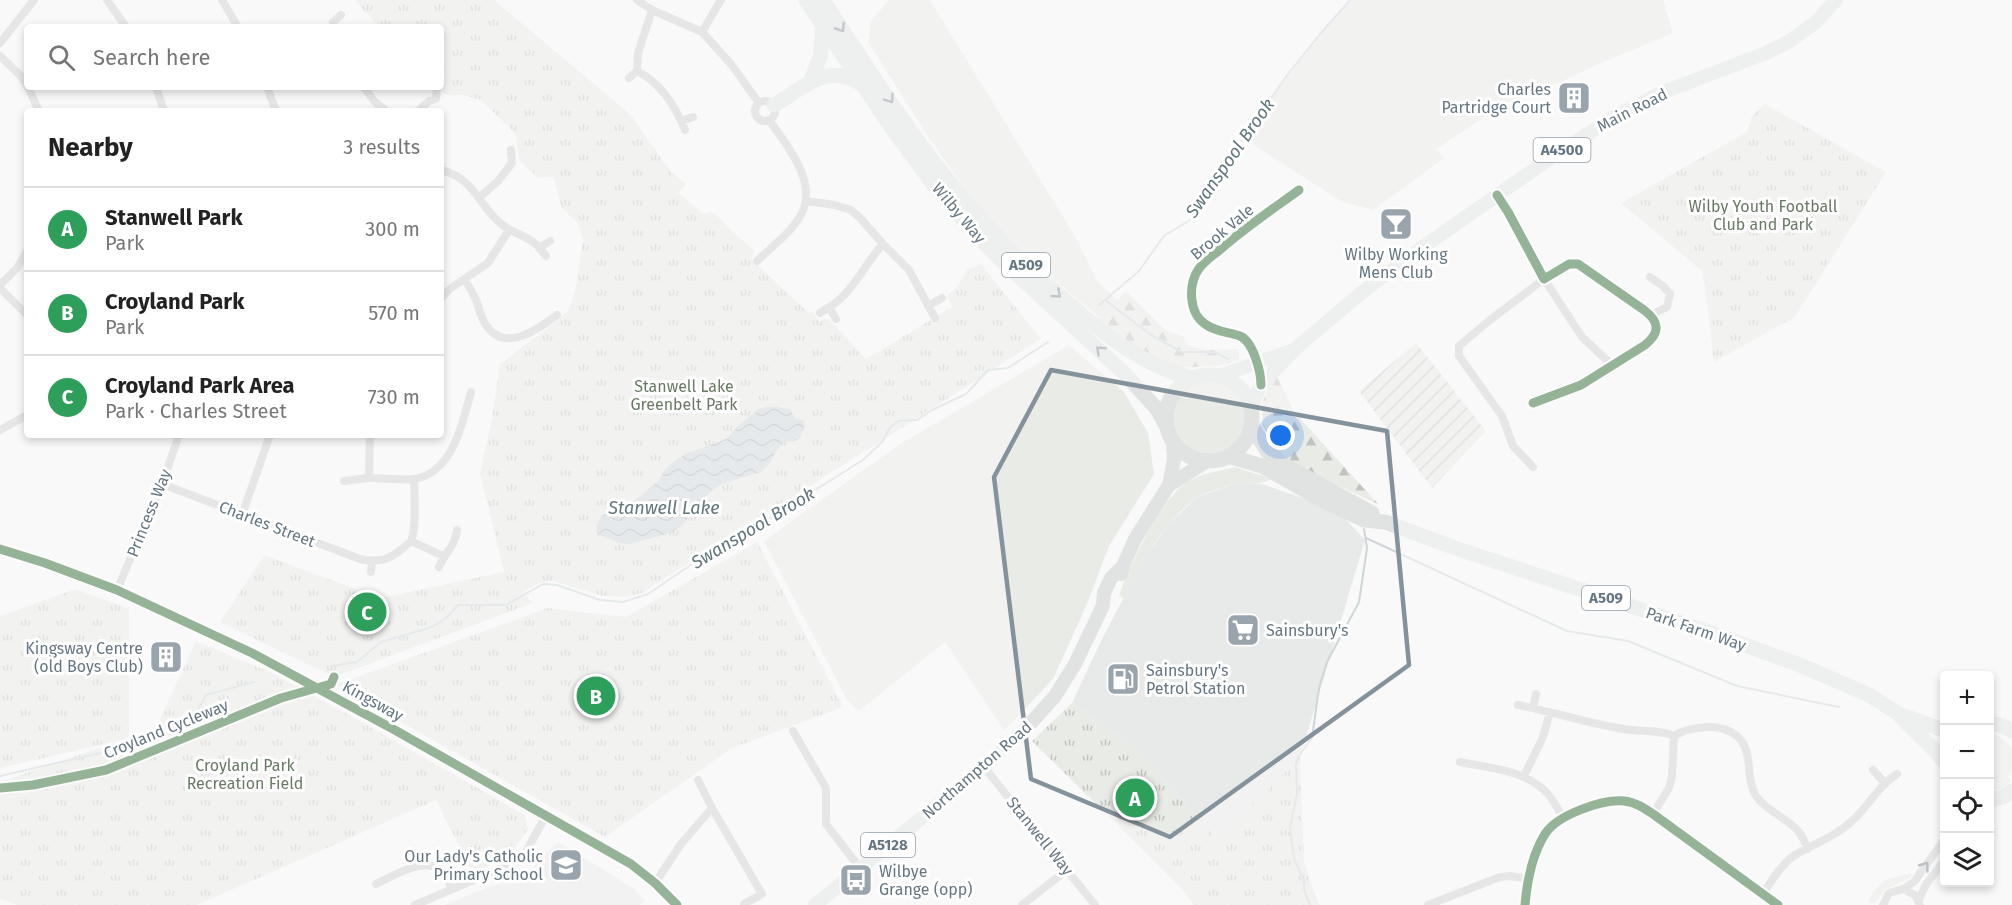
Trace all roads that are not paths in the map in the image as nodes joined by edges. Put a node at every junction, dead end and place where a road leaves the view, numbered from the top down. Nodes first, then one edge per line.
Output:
1 (34, 0) edge
2 (107, 0) edge
3 (222, 0) edge
4 (637, 0) edge
5 (721, 0) edge
6 (806, 0) edge
7 (823, 0) edge
8 (1836, 0) edge
9 (652, 10) junction
10 (341, 15) dead end
11 (323, 17) dead end
12 (124, 24) edge
13 (236, 24) edge
14 (333, 24) edge
15 (335, 24) edge
16 (823, 27) junction
17 (702, 32) junction
18 (0, 43) edge
19 (0, 56) edge
20 (637, 70) junction
21 (629, 78) dead end
22 (811, 80) junction
23 (24, 81) edge
24 (861, 84) junction
25 (29, 90) edge
26 (157, 90) edge
27 (268, 90) edge
28 (366, 90) edge
29 (437, 90) edge
30 (38, 108) edge
31 (163, 108) edge
32 (275, 108) edge
33 (382, 108) edge
34 (422, 108) edge
35 (768, 110) junction
36 (693, 117) dead end
37 (511, 150) dead end
38 (512, 164) junction
39 (521, 165) dead end
40 (444, 171) edge
41 (1299, 190) dead end
42 (1497, 195) junction
43 (480, 197) junction
44 (806, 201) junction
45 (509, 231) junction
46 (550, 241) dead end
47 (883, 244) junction
48 (539, 248) junction
49 (24, 256) edge
50 (546, 256) dead end
51 (757, 261) dead end
52 (1650, 277) dead end
53 (464, 279) junction
54 (1544, 279) junction
55 (0, 286) edge
56 (444, 295) edge
57 (942, 298) dead end
58 (928, 306) junction
59 (829, 307) junction
60 (24, 312) edge
61 (820, 313) dead end
62 (557, 315) dead end
63 (1651, 315) junction
64 (836, 318) dead end
65 (934, 318) dead end
66 (1295, 349) junction
67 (1257, 364) junction
68 (1612, 365) junction
69 (1219, 376) junction
70 (1192, 378) junction
71 (1261, 385) junction
72 (471, 392) dead end
73 (1533, 403) dead end
74 (1251, 407) junction
75 (24, 417) edge
76 (1251, 425) junction
77 (0, 430) edge
78 (1170, 434) junction
79 (177, 438) edge
80 (269, 438) edge
81 (370, 438) edge
82 (1228, 456) junction
83 (1207, 461) junction
84 (1533, 467) dead end
85 (369, 478) junction
86 (414, 479) junction
87 (344, 481) dead end
88 (162, 484) junction
89 (1169, 485) junction
90 (242, 514) junction
91 (1384, 522) junction
92 (457, 530) dead end
93 (411, 541) junction
94 (0, 549) edge
95 (443, 556) junction
96 (372, 561) junction
97 (439, 567) dead end
98 (371, 572) dead end
99 (117, 590) junction
100 (1536, 694) dead end
101 (1518, 705) dead end
102 (1533, 708) junction
103 (1550, 712) junction
104 (1899, 714) junction
105 (1994, 724) edge
106 (1940, 729) edge
107 (793, 731) dead end
108 (2012, 731) edge
109 (1674, 736) junction
110 (1940, 757) edge
111 (1460, 762) dead end
112 (984, 767) junction
113 (1873, 770) dead end
114 (1898, 774) dead end
115 (1524, 776) junction
116 (698, 780) dead end
117 (1884, 782) junction
118 (712, 808) junction
119 (1653, 814) junction
120 (546, 815) junction
121 (1563, 818) junction
122 (1940, 846) edge
123 (1808, 849) junction
124 (1940, 866) edge
125 (860, 868) junction
126 (1067, 870) junction
127 (1530, 879) junction
128 (655, 883) junction
129 (376, 884) dead end
130 (452, 889) junction
131 (1904, 889) junction
132 (1762, 893) junction
133 (1919, 903) edge
134 (744, 904) edge
135 (415, 905) edge
136 (677, 905) edge
137 (815, 905) edge
138 (1022, 905) edge
139 (1095, 905) edge
140 (1428, 905) edge
141 (1525, 905) edge
142 (1779, 905) edge
143 (1883, 905) edge

1 - 18 street
2 - 12 street
3 - 13 street
4 - 9 street
5 - 17 street
6 - 16 highway, Wilby Way / A509
7 -> 70 highway, Wilby Way / A509
8 - 42 main road, Main Road / A4500
9 - 17 street
9 - 20 street
10 - 15 street
11 - 14 street
16 - 22 highway
16 - 24 highway, Wilby Way / A509
17 - 35 street
19 - 23 street
20 - 21 street
20 - 36 street
22 - 24 highway
22 - 35 highway
78 -> 24 highway, Wilby Way / A509
25 - 30 street
26 - 31 street
27 - 32 street
28 - 33 street
29 - 34 street
35 - 44 street
37 - 38 street
38 - 39 street
38 - 43 street
40 - 43 street
41 - 67 street, Brook Vale
42 - 54 street
42 - 66 main road, Main Road / A4500
43 - 45 street
44 - 47 street
44 - 51 street
45 - 48 street
45 - 53 street
46 - 48 street
47 - 58 street
47 - 59 street
48 - 50 street
49 - 55 street
52 - 63 street
53 - 56 street
53 - 62 street
54 - 63 street
54 - 68 street
54 - 84 street
55 - 60 street
57 - 58 street
58 - 65 street
59 - 61 street
59 - 64 street
63 - 68 street
66 - 67 main road, Main Road / A4500
66 - 71 main road, Main Road / A4500
67 - 69 main road, Main Road / A4500
67 - 71 street, Brook Vale
68 - 73 street
69 - 70 highway
69 - 74 highway
70 - 78 highway
71 - 74 main road, Main Road / A4500
72 - 86 street
74 - 76 highway
75 - 77 street
76 - 82 highway
76 - 91 highway, Park Farm Way / A509
78 - 83 highway
78 - 89 main road, Northampton Road / A5128
79 - 88 street, Princess Way
80 - 90 street
81 - 85 street
82 - 83 highway
82 - 91 highway, Park Farm Way / A509
83 - 89 main road, Northampton Road / A5128
85 - 86 street
85 - 87 street
86 - 93 street
88 - 90 street, Charles Street
88 - 99 street, Princess Way
89 - 112 main road, Northampton Road / A5128
90 - 96 street, Charles Street
91 - 104 highway, Park Farm Way / A509
92 - 95 street
93 - 95 street
93 - 96 street
94 - 99 street, Kingsway
95 - 97 street
96 - 98 street
99 - 120 street, Kingsway
100 - 102 street
101 - 102 street
102 - 103 street
103 - 109 street
103 - 115 street
104 - 106 highway, Park Farm Way / A509
104 - 110 highway, Park Farm Way / A509
105 - 108 highway
107 - 125 street
109 - 119 street
109 - 123 street
111 - 115 street
112 - 125 main road, Northampton Road / A5128
112 - 126 street, Stanwell Way
113 - 117 street
114 - 117 street
115 - 121 street
116 - 118 street
117 - 123 street
118 - 128 street
118 - 134 street
119 - 121 street
119 - 132 street
120 - 128 street, Kingsway
120 - 130 street
121 - 127 street
131 -> 122 street
123 - 132 street
124 - 133 street
125 - 137 main road, Northampton Road / A5128
126 - 138 street
126 - 139 street, Stanwell Way
127 - 140 street
127 - 141 street
128 - 136 street, Kingsway
129 - 130 street
130 - 135 street
131 - 133 street
131 - 143 street
132 - 142 street

